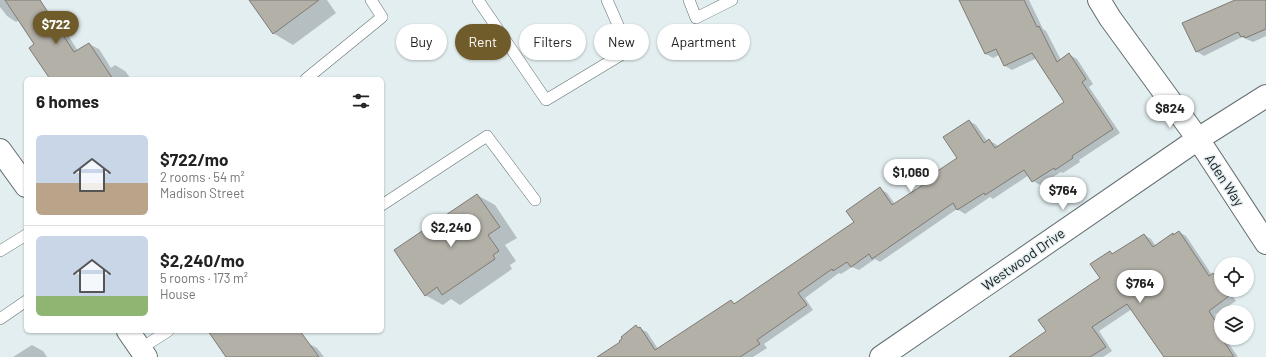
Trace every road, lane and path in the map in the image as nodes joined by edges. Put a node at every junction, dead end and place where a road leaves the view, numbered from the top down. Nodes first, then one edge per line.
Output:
1 (371, 0) edge
2 (478, 0) edge
3 (607, 0) edge
4 (689, 0) edge
5 (732, 0) edge
6 (1099, 0) edge
7 (308, 77) edge
8 (1266, 96) edge
9 (1198, 138) junction
10 (0, 150) edge
11 (24, 183) edge
12 (535, 200) dead end
13 (384, 204) edge
14 (24, 236) edge
15 (1266, 243) edge
16 (0, 251) edge
17 (24, 302) edge
18 (0, 319) edge
19 (129, 333) edge
20 (166, 333) edge
21 (143, 353) edge
22 (881, 357) edge

1 - 7 lane
2 - 3 lane
4 - 5 lane
6 - 9 street, Aden Way
8 - 9 street, Westwood Drive
9 - 15 street, Aden Way
9 - 22 street, Westwood Drive
10 - 11 street
12 - 13 lane
14 - 16 lane
17 - 18 lane
19 - 21 street
20 - 21 lane

